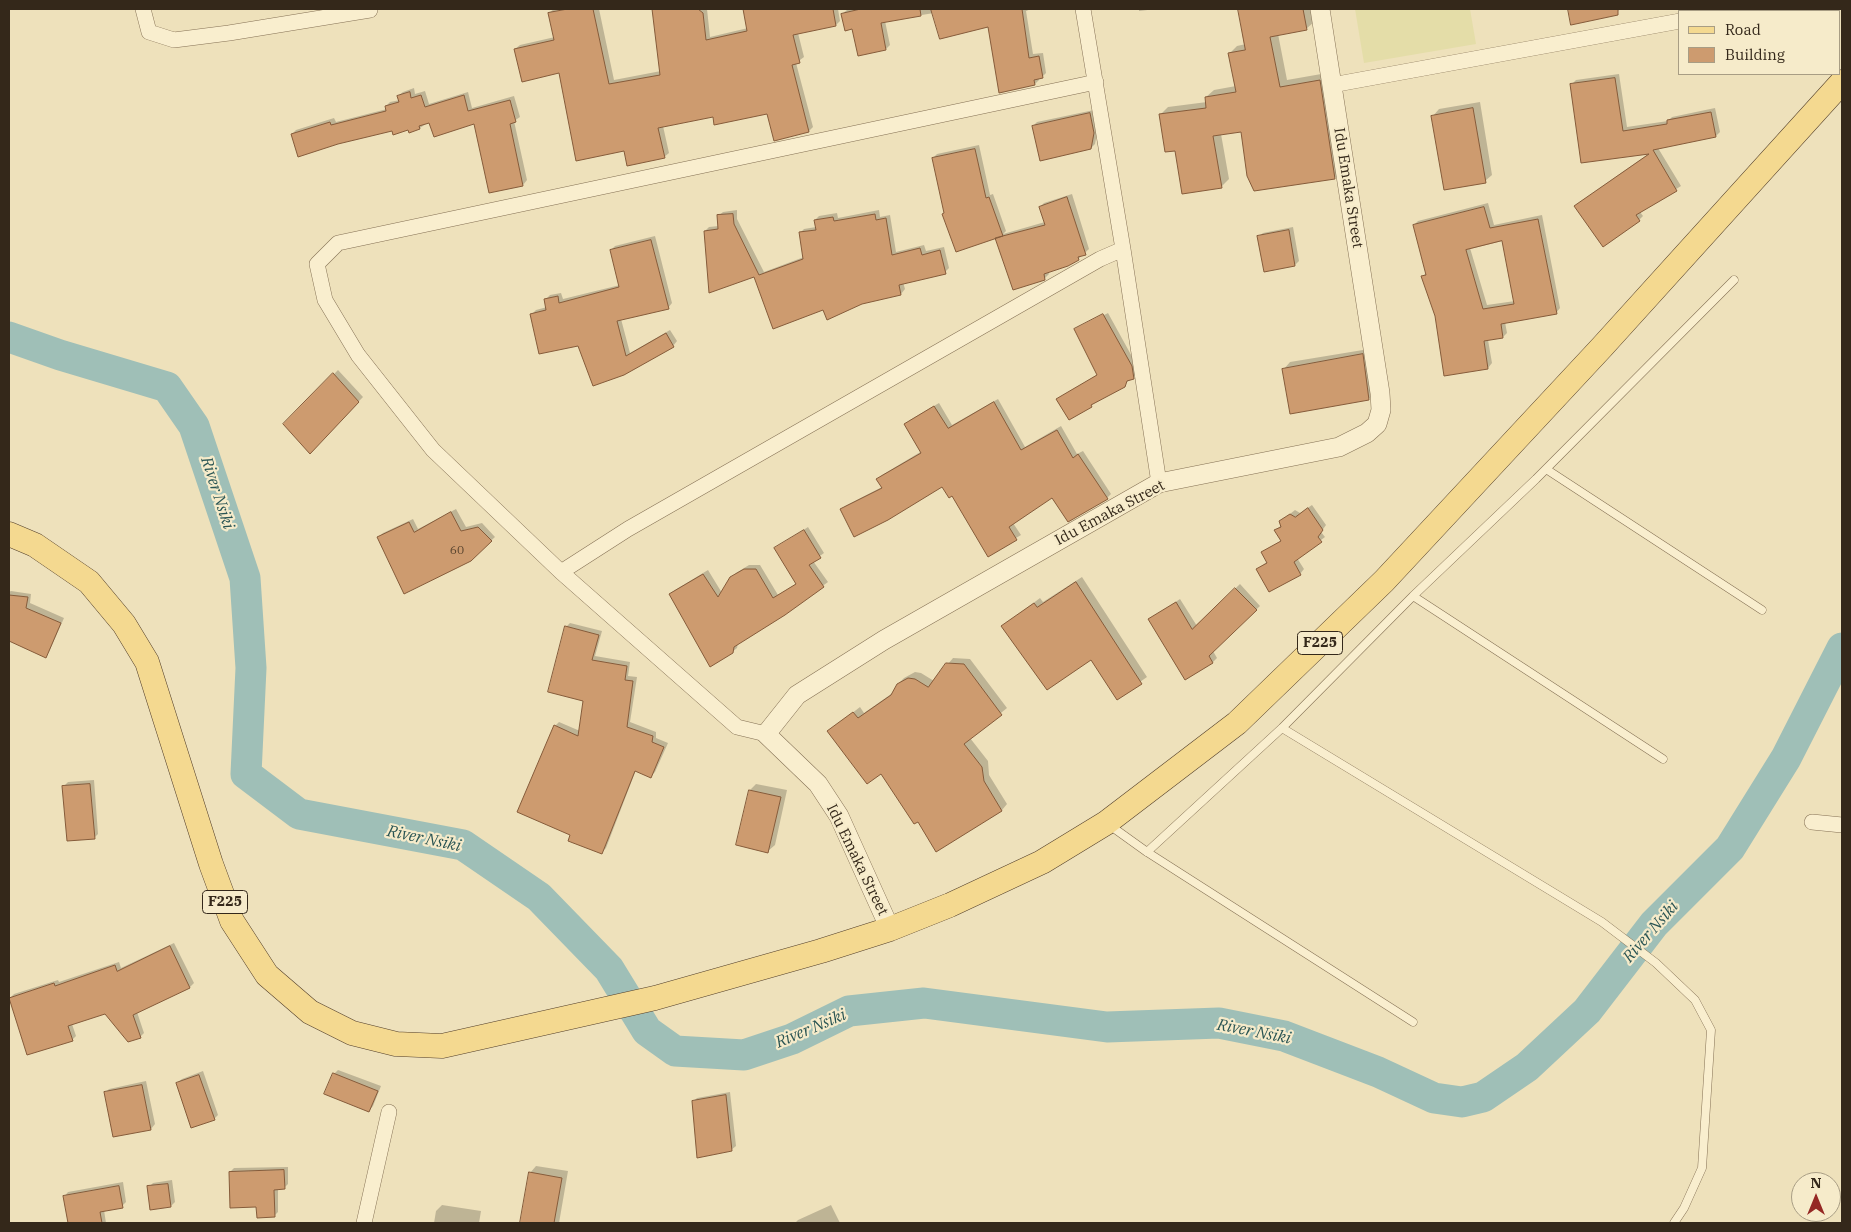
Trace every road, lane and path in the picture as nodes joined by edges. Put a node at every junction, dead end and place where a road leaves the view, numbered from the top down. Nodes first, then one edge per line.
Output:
1 (143, 9) edge
2 (371, 9) edge
3 (1083, 9) edge
4 (1320, 9) edge
5 (1678, 21) edge
6 (1096, 82) junction
7 (1842, 82) edge
8 (1332, 85) junction
9 (1123, 249) junction
10 (1734, 280) dead end
11 (1546, 469) junction
12 (1159, 483) junction
13 (9, 534) edge
14 (562, 572) junction
15 (1413, 596) junction
16 (1762, 610) dead end
17 (1282, 728) junction
18 (766, 734) junction
19 (1663, 759) dead end
20 (1812, 822) dead end
21 (1106, 823) junction
22 (1842, 825) edge
23 (1146, 852) junction
24 (890, 929) junction
25 (1413, 1022) dead end
26 (389, 1112) dead end
27 (364, 1223) edge
28 (1674, 1223) edge

1 - 2 street
3 - 6 street
4 - 8 street, Idu Emaka Street
5 - 8 street
6 - 9 street
6 - 14 street
7 - 21 main road, F225
8 - 12 street, Idu Emaka Street
9 - 12 street
9 - 14 street
10 - 11 lane
11 - 15 lane
11 - 16 lane
12 - 18 street, Idu Emaka Street
13 - 24 main road, F225
14 - 18 street
15 - 17 lane
15 - 19 lane
17 - 23 lane
17 - 28 lane
18 - 24 street, Idu Emaka Street
20 - 22 street
21 - 23 lane
21 - 24 main road, F225
23 - 25 lane
26 - 27 street

